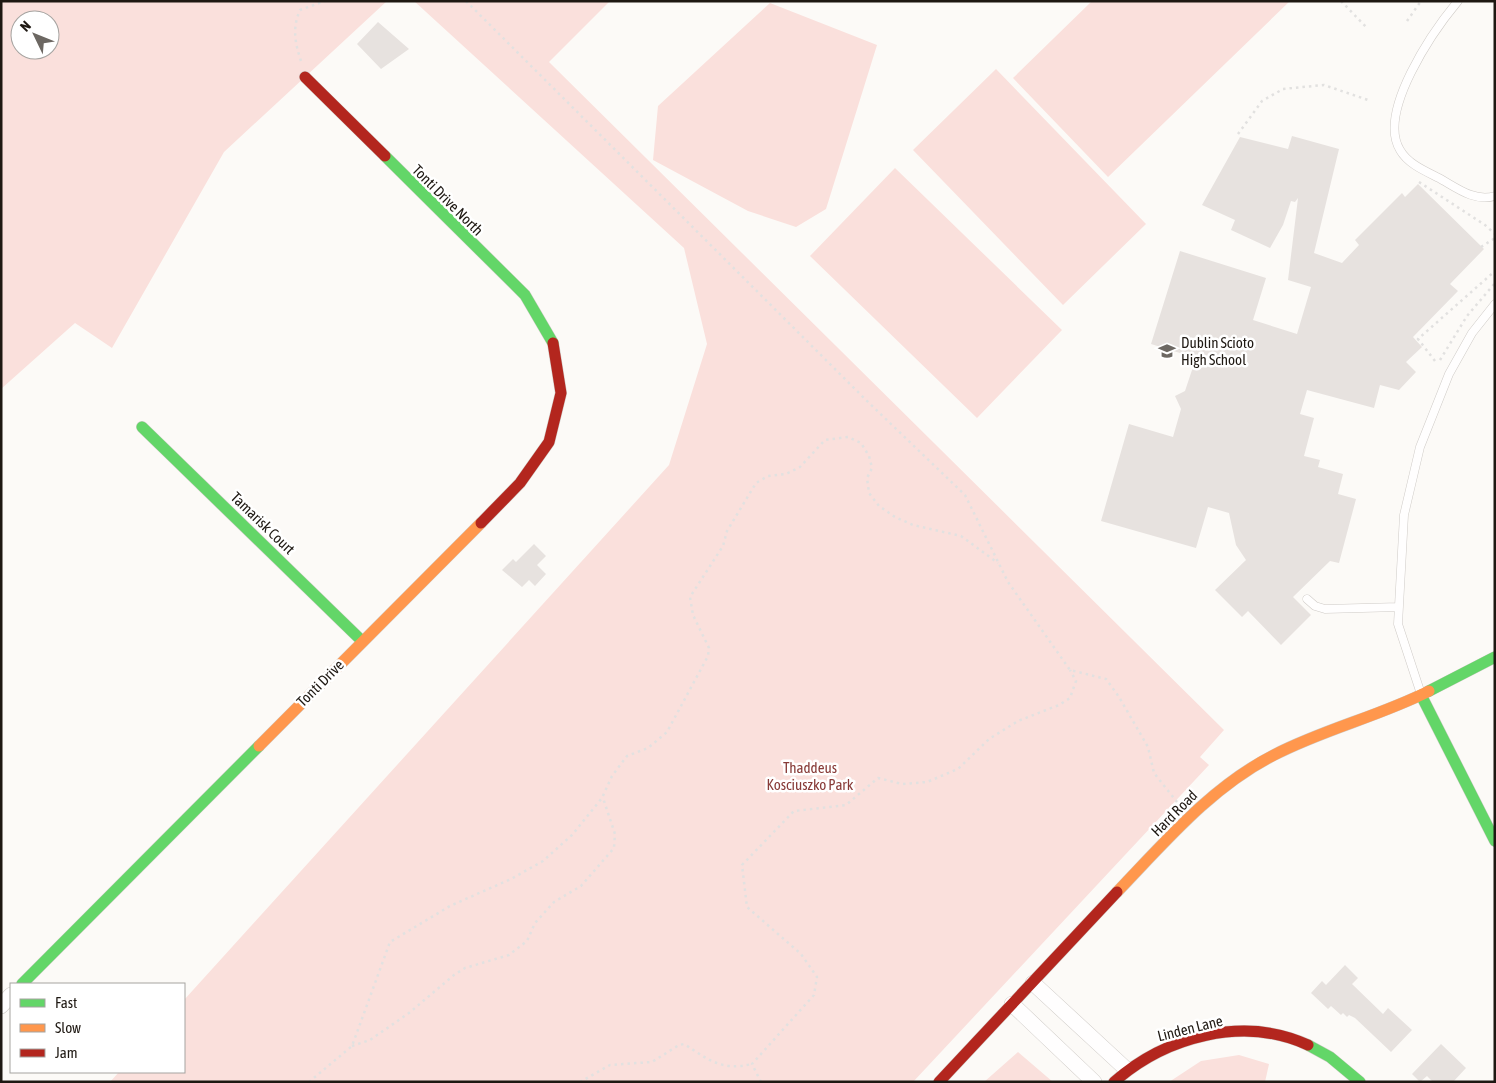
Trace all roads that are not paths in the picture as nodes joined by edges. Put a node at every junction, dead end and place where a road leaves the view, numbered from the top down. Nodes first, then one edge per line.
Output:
1 (1458, 1) edge
2 (305, 77) road end
3 (1495, 196) edge
4 (1495, 304) edge
5 (555, 354) joint
6 (142, 427) dead end
7 (1307, 599) dead end
8 (1399, 607) junction
9 (362, 641) junction
10 (1495, 657) edge
11 (1421, 695) junction
12 (1495, 841) edge
13 (23, 983) edge
14 (1033, 983) junction
15 (10, 997) edge
16 (1012, 1004) junction
17 (1, 1006) edge
18 (1126, 1069) junction
19 (939, 1082) edge
20 (1094, 1082) edge
21 (1114, 1082) edge
22 (1360, 1082) edge

1 - 3 lane
2 - 5 street, Tonti Drive North
4 - 8 lane
5 - 9 street, Tonti Drive
6 - 9 street, Tamarisk Court
7 - 8 lane
8 - 11 lane
9 - 13 street, Tonti Drive
10 - 11 street, Hard Road
11 - 12 street
11 - 14 street, Hard Road
14 - 16 street, Hard Road
14 - 18 street
15 - 17 street
16 - 19 street, Hard Road
16 - 20 street
18 - 21 street, Linden Lane
18 - 22 street, Linden Lane

